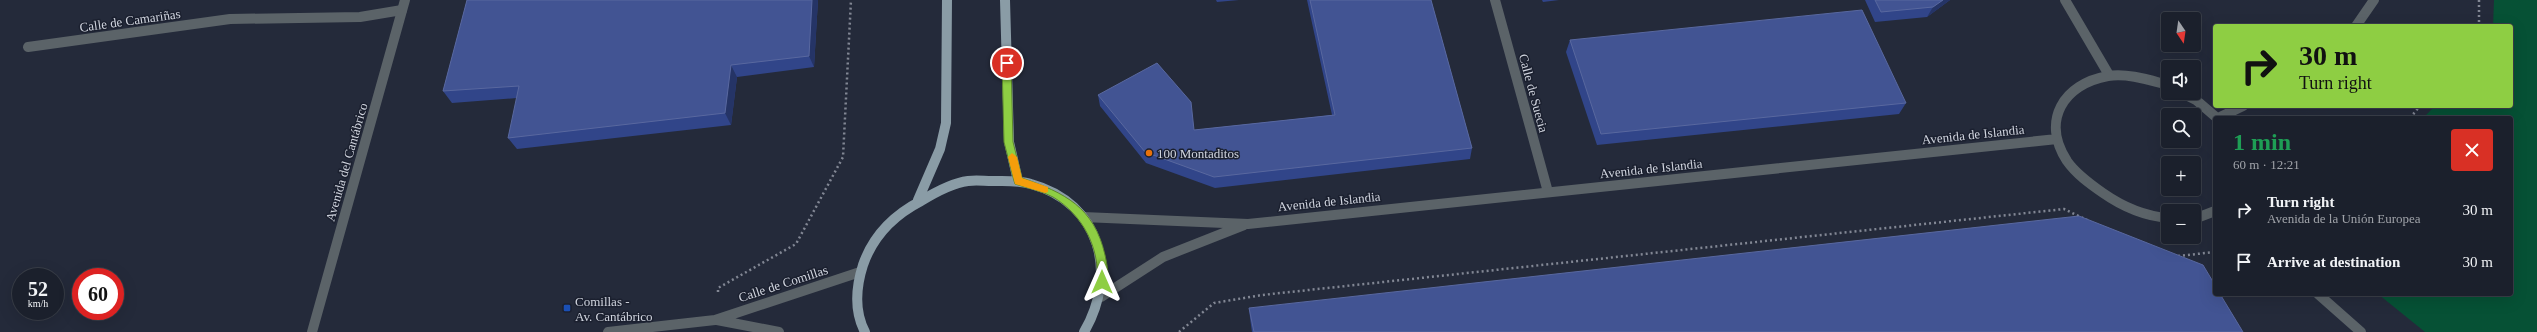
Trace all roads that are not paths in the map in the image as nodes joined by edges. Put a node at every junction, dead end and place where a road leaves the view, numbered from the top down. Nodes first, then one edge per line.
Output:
1 (405, 0) edge
2 (947, 0) edge
3 (1005, 0) edge
4 (1495, 0) edge
5 (2065, 0) edge
6 (2374, 0) edge
7 (402, 10) junction
8 (2357, 24) edge
9 (28, 47) dead end
10 (2109, 75) junction
11 (2161, 83) edge
12 (2196, 100) edge
13 (2239, 108) edge
14 (2215, 116) edge
15 (2221, 116) edge
16 (2057, 139) junction
17 (1018, 181) junction
18 (1548, 192) junction
19 (918, 200) junction
20 (2213, 212) edge
21 (2201, 216) edge
22 (1083, 217) junction
23 (2161, 218) edge
24 (1248, 224) junction
25 (860, 272) junction
26 (2320, 296) edge
27 (1101, 297) junction
28 (715, 320) junction
29 (312, 332) edge
30 (608, 332) edge
31 (779, 332) edge
32 (865, 332) edge
33 (1084, 332) edge
34 (2361, 332) edge

1 - 7 street, Avenida del Cantábrico
2 - 19 main road
3 - 17 main road
4 - 18 street, Calle de Suecia
5 - 10 street
6 - 8 street
7 - 9 street, Calle de Camariñas
7 - 29 street, Avenida del Cantábrico
10 - 11 street
10 - 16 street
12 - 14 street
13 - 15 street
16 - 18 street, Avenida de Islandia
16 - 23 street
17 - 19 main road
17 - 22 main road
18 - 24 street, Avenida de Islandia
19 - 25 main road
20 - 21 street
22 - 24 street, Avenida de Islandia
22 - 27 main road
24 - 27 street, Avenida de Islandia
25 - 28 street, Calle de Comillas
25 - 32 main road
26 - 34 street
27 - 33 main road
28 - 30 street, Calle de Comillas
28 - 31 street, Calle de Comillas

